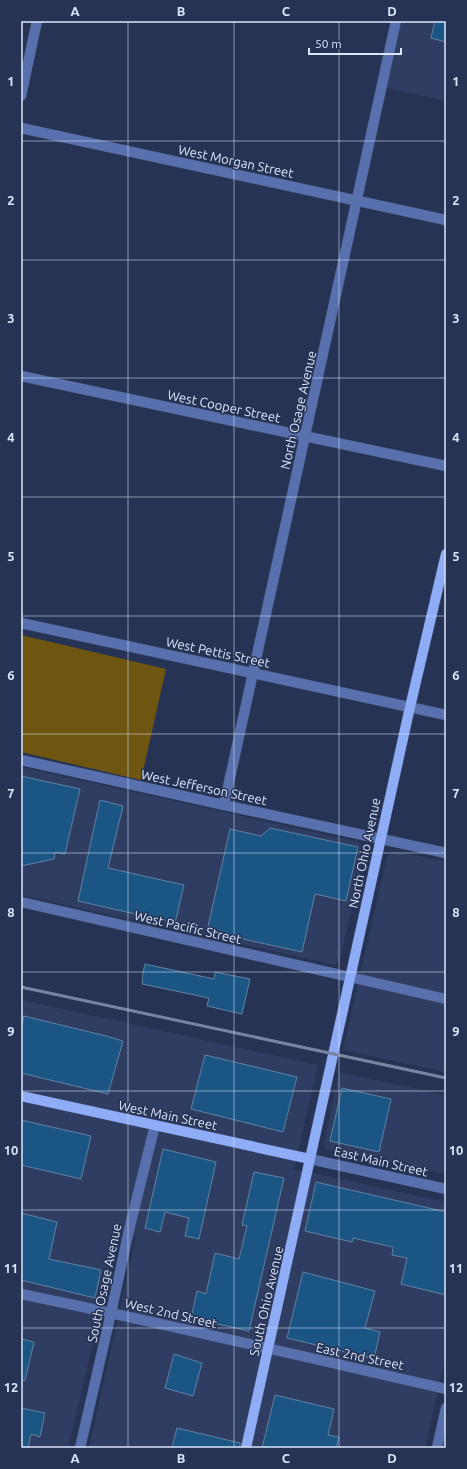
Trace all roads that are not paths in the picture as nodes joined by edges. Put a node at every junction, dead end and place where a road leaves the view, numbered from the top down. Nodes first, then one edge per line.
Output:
1 (37, 21) edge
2 (396, 21) edge
3 (21, 96) edge
4 (21, 128) edge
5 (357, 201) junction
6 (446, 220) edge
7 (21, 376) edge
8 (305, 437) junction
9 (446, 466) edge
10 (446, 554) edge
11 (21, 623) edge
12 (253, 673) junction
13 (410, 707) junction
14 (446, 715) edge
15 (21, 760) edge
16 (224, 805) junction
17 (381, 839) junction
18 (446, 853) edge
19 (21, 902) edge
20 (350, 977) junction
21 (446, 998) edge
22 (21, 1096) edge
23 (155, 1125) junction
24 (310, 1159) junction
25 (446, 1189) edge
26 (21, 1294) edge
27 (111, 1313) junction
28 (268, 1349) junction
29 (446, 1389) edge
30 (446, 1408) edge
31 (80, 1448) edge
32 (246, 1448) edge
33 (437, 1448) edge

1 - 3 street
2 - 5 street, North Osage Avenue
4 - 5 street, West Morgan Street
5 - 6 street, West Morgan Street
5 - 8 street, North Osage Avenue
7 - 8 street, West Cooper Street
8 - 9 street, West Cooper Street
8 - 12 street, North Osage Avenue
10 - 13 main road, North Ohio Avenue
11 - 12 street, West Pettis Street
12 - 13 street, West Pettis Street
12 - 16 street, North Osage Avenue
13 - 14 street, West Pettis Street
13 - 17 main road, North Ohio Avenue
15 - 16 street, West Jefferson Street
16 - 17 street, West Jefferson Street
17 - 18 street, West Jefferson Street
17 - 20 main road, North Ohio Avenue
19 - 20 street, West Pacific Street
20 - 21 street, West Pacific Street
20 - 24 main road, North Ohio Avenue
22 - 23 main road, West Main Street
23 - 24 main road, West Main Street
23 - 27 street, South Osage Avenue
24 - 25 street, East Main Street
24 - 28 main road, South Ohio Avenue
26 - 27 street, West 2nd Street
27 - 28 street, West 2nd Street
27 - 31 street, South Osage Avenue
28 - 29 street, East 2nd Street
28 - 32 main road, South Ohio Avenue
30 - 33 street

